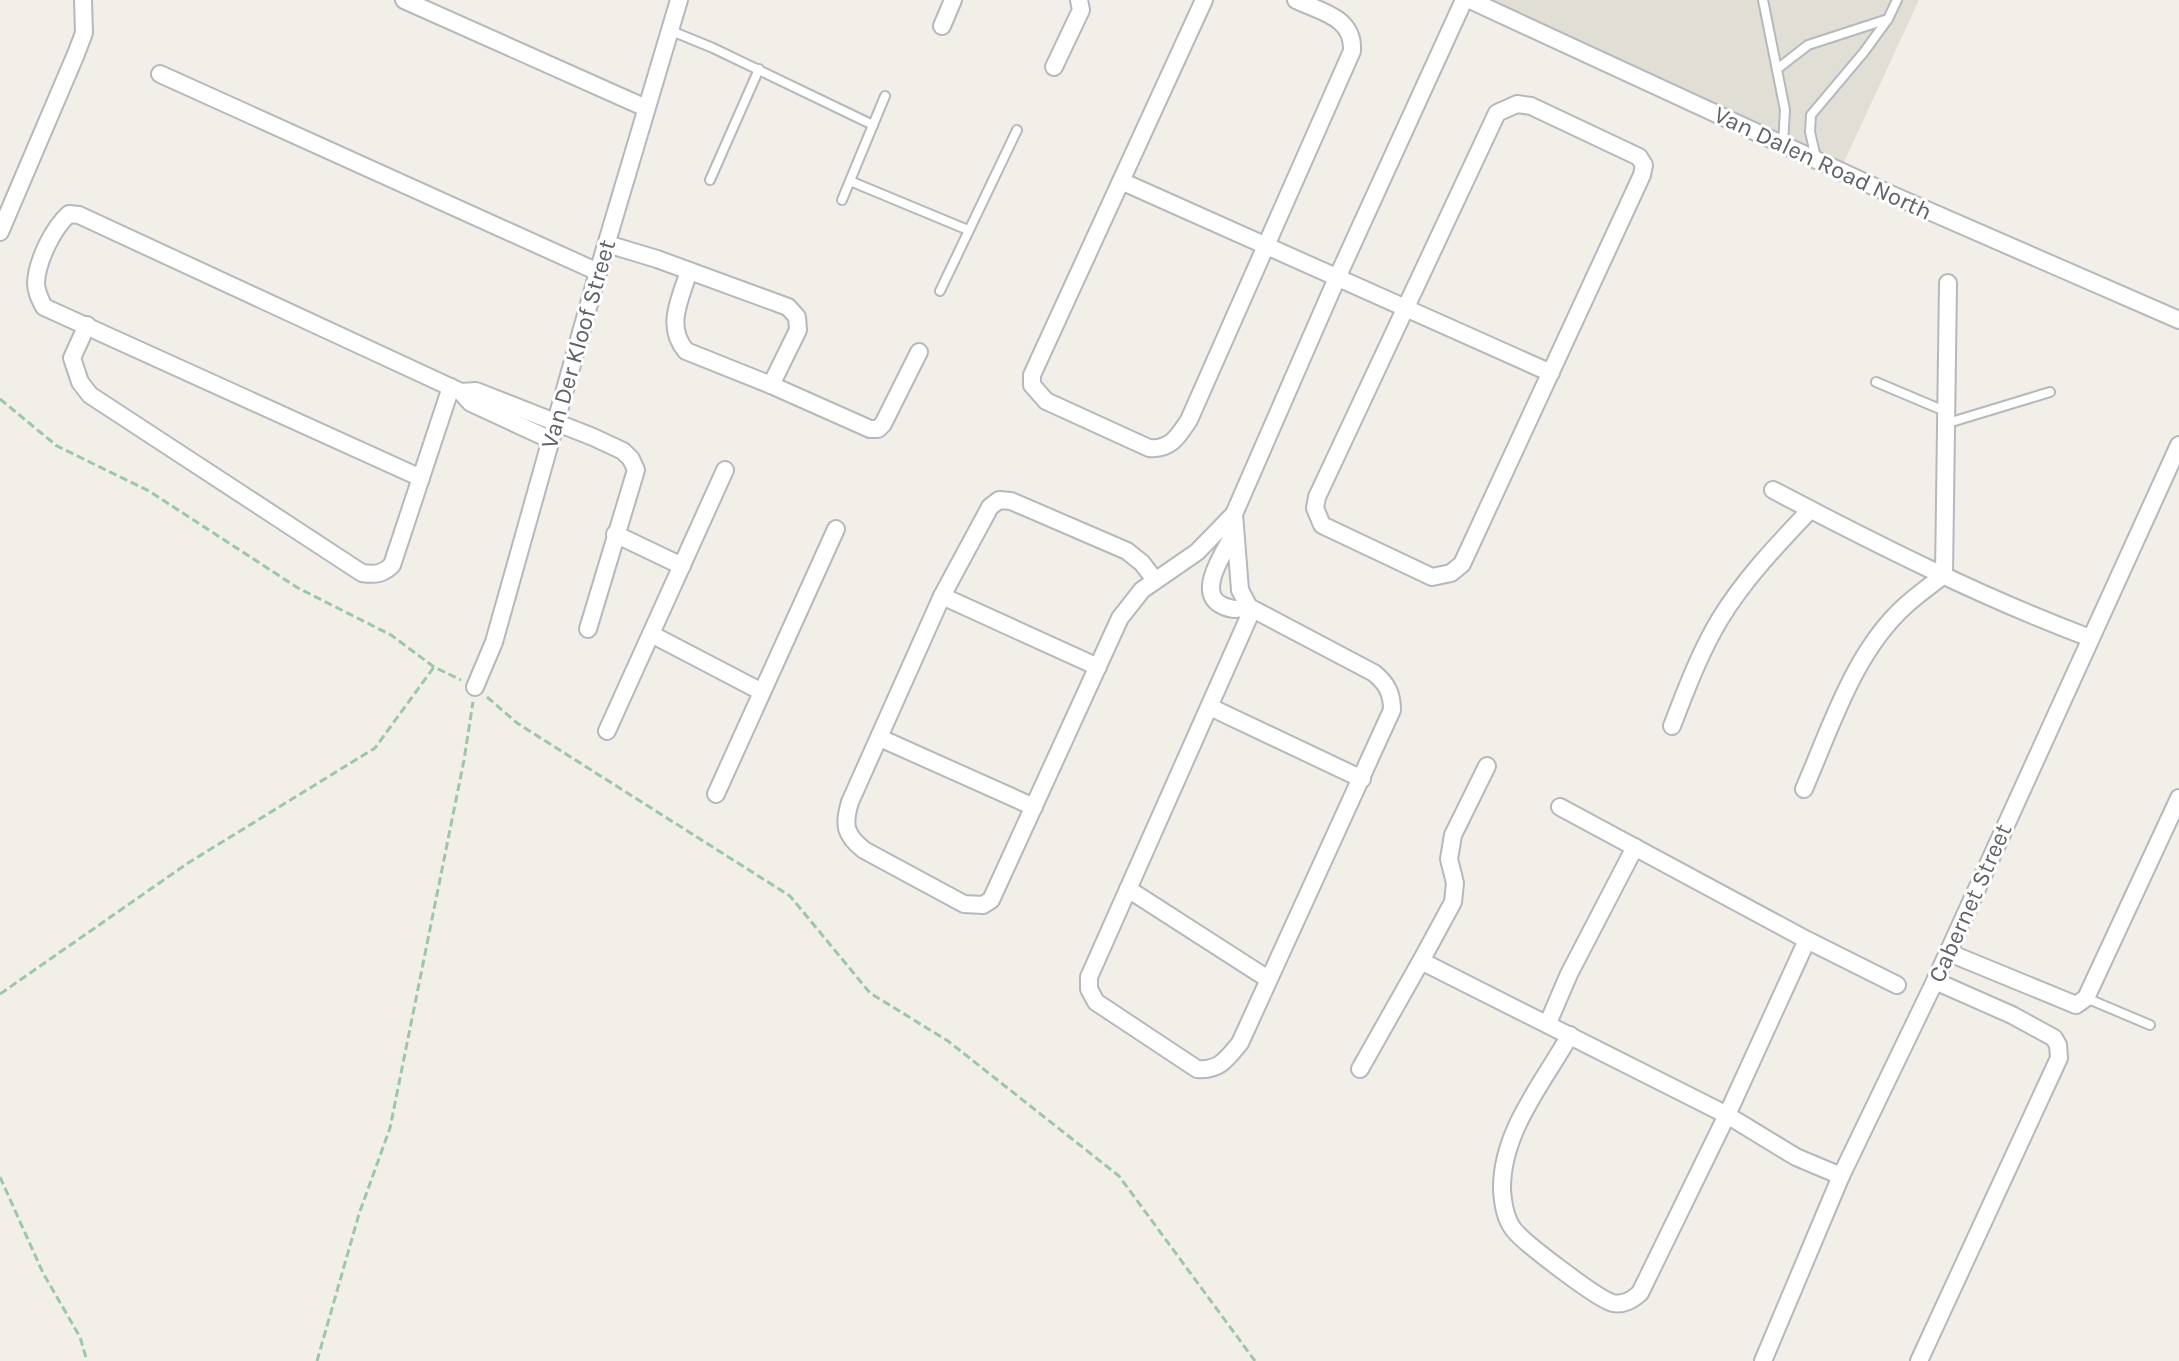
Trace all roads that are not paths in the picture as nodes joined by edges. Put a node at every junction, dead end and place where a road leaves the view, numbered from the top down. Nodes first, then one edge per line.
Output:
1 (83, 0) edge
2 (404, 0) edge
3 (679, 0) edge
4 (953, 0) edge
5 (1079, 0) edge
6 (1204, 0) edge
7 (1296, 0) edge
8 (1467, 0) edge
9 (1763, 0) edge
10 (1897, 0) edge
11 (1888, 19) junction
12 (942, 26) dead end
13 (669, 30) junction
14 (1054, 67) dead end
15 (759, 69) junction
16 (1777, 69) junction
17 (160, 74) dead end
18 (885, 96) dead end
19 (646, 108) junction
20 (873, 125) junction
21 (1017, 130) dead end
22 (1783, 145) junction
23 (1816, 158) junction
24 (710, 180) dead end
25 (850, 181) junction
26 (1121, 181) junction
27 (842, 200) dead end
28 (968, 230) junction
29 (0, 232) edge
30 (607, 244) junction
31 (1266, 247) junction
32 (689, 271) junction
33 (598, 272) junction
34 (1337, 278) junction
35 (1948, 283) dead end
36 (940, 291) dead end
37 (1404, 308) junction
38 (2179, 320) edge
39 (87, 325) junction
40 (919, 352) dead end
41 (1551, 373) junction
42 (1876, 382) dead end
43 (771, 385) junction
44 (456, 390) junction
45 (2050, 392) dead end
46 (519, 416) junction
47 (1948, 418) junction
48 (555, 423) junction
49 (551, 440) junction
50 (2179, 445) edge
51 (725, 470) dead end
52 (421, 478) junction
53 (1773, 490) dead end
54 (1810, 510) junction
55 (1235, 522) junction
56 (836, 529) dead end
57 (615, 534) junction
58 (682, 566) junction
59 (1944, 575) junction
60 (1155, 580) junction
61 (942, 596) junction
62 (1250, 609) junction
63 (588, 629) dead end
64 (651, 634) junction
65 (2090, 638) junction
66 (1098, 667) junction
67 (475, 687) road end
68 (762, 692) junction
69 (1210, 707) junction
70 (1672, 726) dead end
71 (607, 731) dead end
72 (880, 738) junction
73 (1487, 766) dead end
74 (1362, 779) junction
75 (1804, 789) dead end
76 (716, 794) dead end
77 (2179, 798) edge
78 (1034, 807) junction
79 (1560, 807) dead end
80 (1635, 847) junction
81 (1128, 889) junction
82 (1807, 940) junction
83 (1947, 952) junction
84 (1421, 961) junction
85 (1268, 979) junction
86 (1935, 981) junction
87 (1897, 985) dead end
88 (2086, 998) junction
89 (1548, 1023) junction
90 (2150, 1025) dead end
91 (1570, 1035) junction
92 (1360, 1069) dead end
93 (1727, 1115) junction
94 (1841, 1176) junction
95 (1763, 1361) edge
96 (1919, 1361) edge

1 - 29 street
2 - 19 street
3 - 13 street, Van Der Kloof Street
4 - 12 street
5 - 14 street
6 - 26 street
7 - 31 street
8 - 22 street, Van Dalen Road North
8 - 34 street
9 - 16 lane
10 - 11 lane
11 - 16 lane
11 - 23 lane
13 - 15 lane
13 - 19 street, Van Der Kloof Street
15 - 20 lane
15 - 24 lane
16 - 22 lane
17 - 33 street
18 - 20 lane
19 - 30 street, Van Der Kloof Street
20 - 25 lane
21 - 28 lane
22 - 23 street, Van Dalen Road North
23 - 38 street, Van Dalen Road North
25 - 27 lane
25 - 28 lane
26 - 31 street
26 - 31 street
28 - 36 lane
30 - 32 street
30 - 33 street, Van Der Kloof Street
31 - 34 street
32 - 43 street
32 - 43 street
33 - 48 street, Van Der Kloof Street
34 - 37 street
34 - 55 street
35 - 47 street
37 - 41 street
37 - 41 street
37 - 41 street
39 - 44 street
39 - 52 street
39 - 52 street
40 - 43 street
42 - 47 lane
44 - 46 street
44 - 52 street
45 - 47 lane
46 - 48 street
46 - 49 street
47 - 59 street
48 - 49 street, Van Der Kloof Street
48 - 57 street
49 - 67 street, Van Der Kloof Street
50 - 65 street, Cabernet Street
51 - 58 street
53 - 54 street
54 - 59 street
54 - 70 street
55 - 60 street
55 - 62 street
55 - 62 street
56 - 68 street
57 - 58 street
57 - 63 street
58 - 64 street
59 - 65 street
59 - 75 street
60 - 61 street
60 - 66 street
61 - 66 street
61 - 72 street
62 - 69 street
62 - 74 street
64 - 68 street
64 - 71 street
65 - 83 street, Cabernet Street
66 - 78 street
68 - 76 street
69 - 74 street
69 - 81 street
72 - 78 street
72 - 78 street
73 - 84 street
74 - 85 street
77 - 88 street
79 - 80 street
80 - 82 street
80 - 89 street
81 - 85 street
81 - 85 street
82 - 87 street
82 - 93 street
83 - 86 street, Cabernet Street
83 - 88 street
84 - 89 street
84 - 92 street
86 - 94 street, Cabernet Street
86 - 96 street
88 - 90 lane
89 - 91 street
91 - 93 street
91 - 93 street
93 - 94 street
94 - 95 street, Cabernet Street

